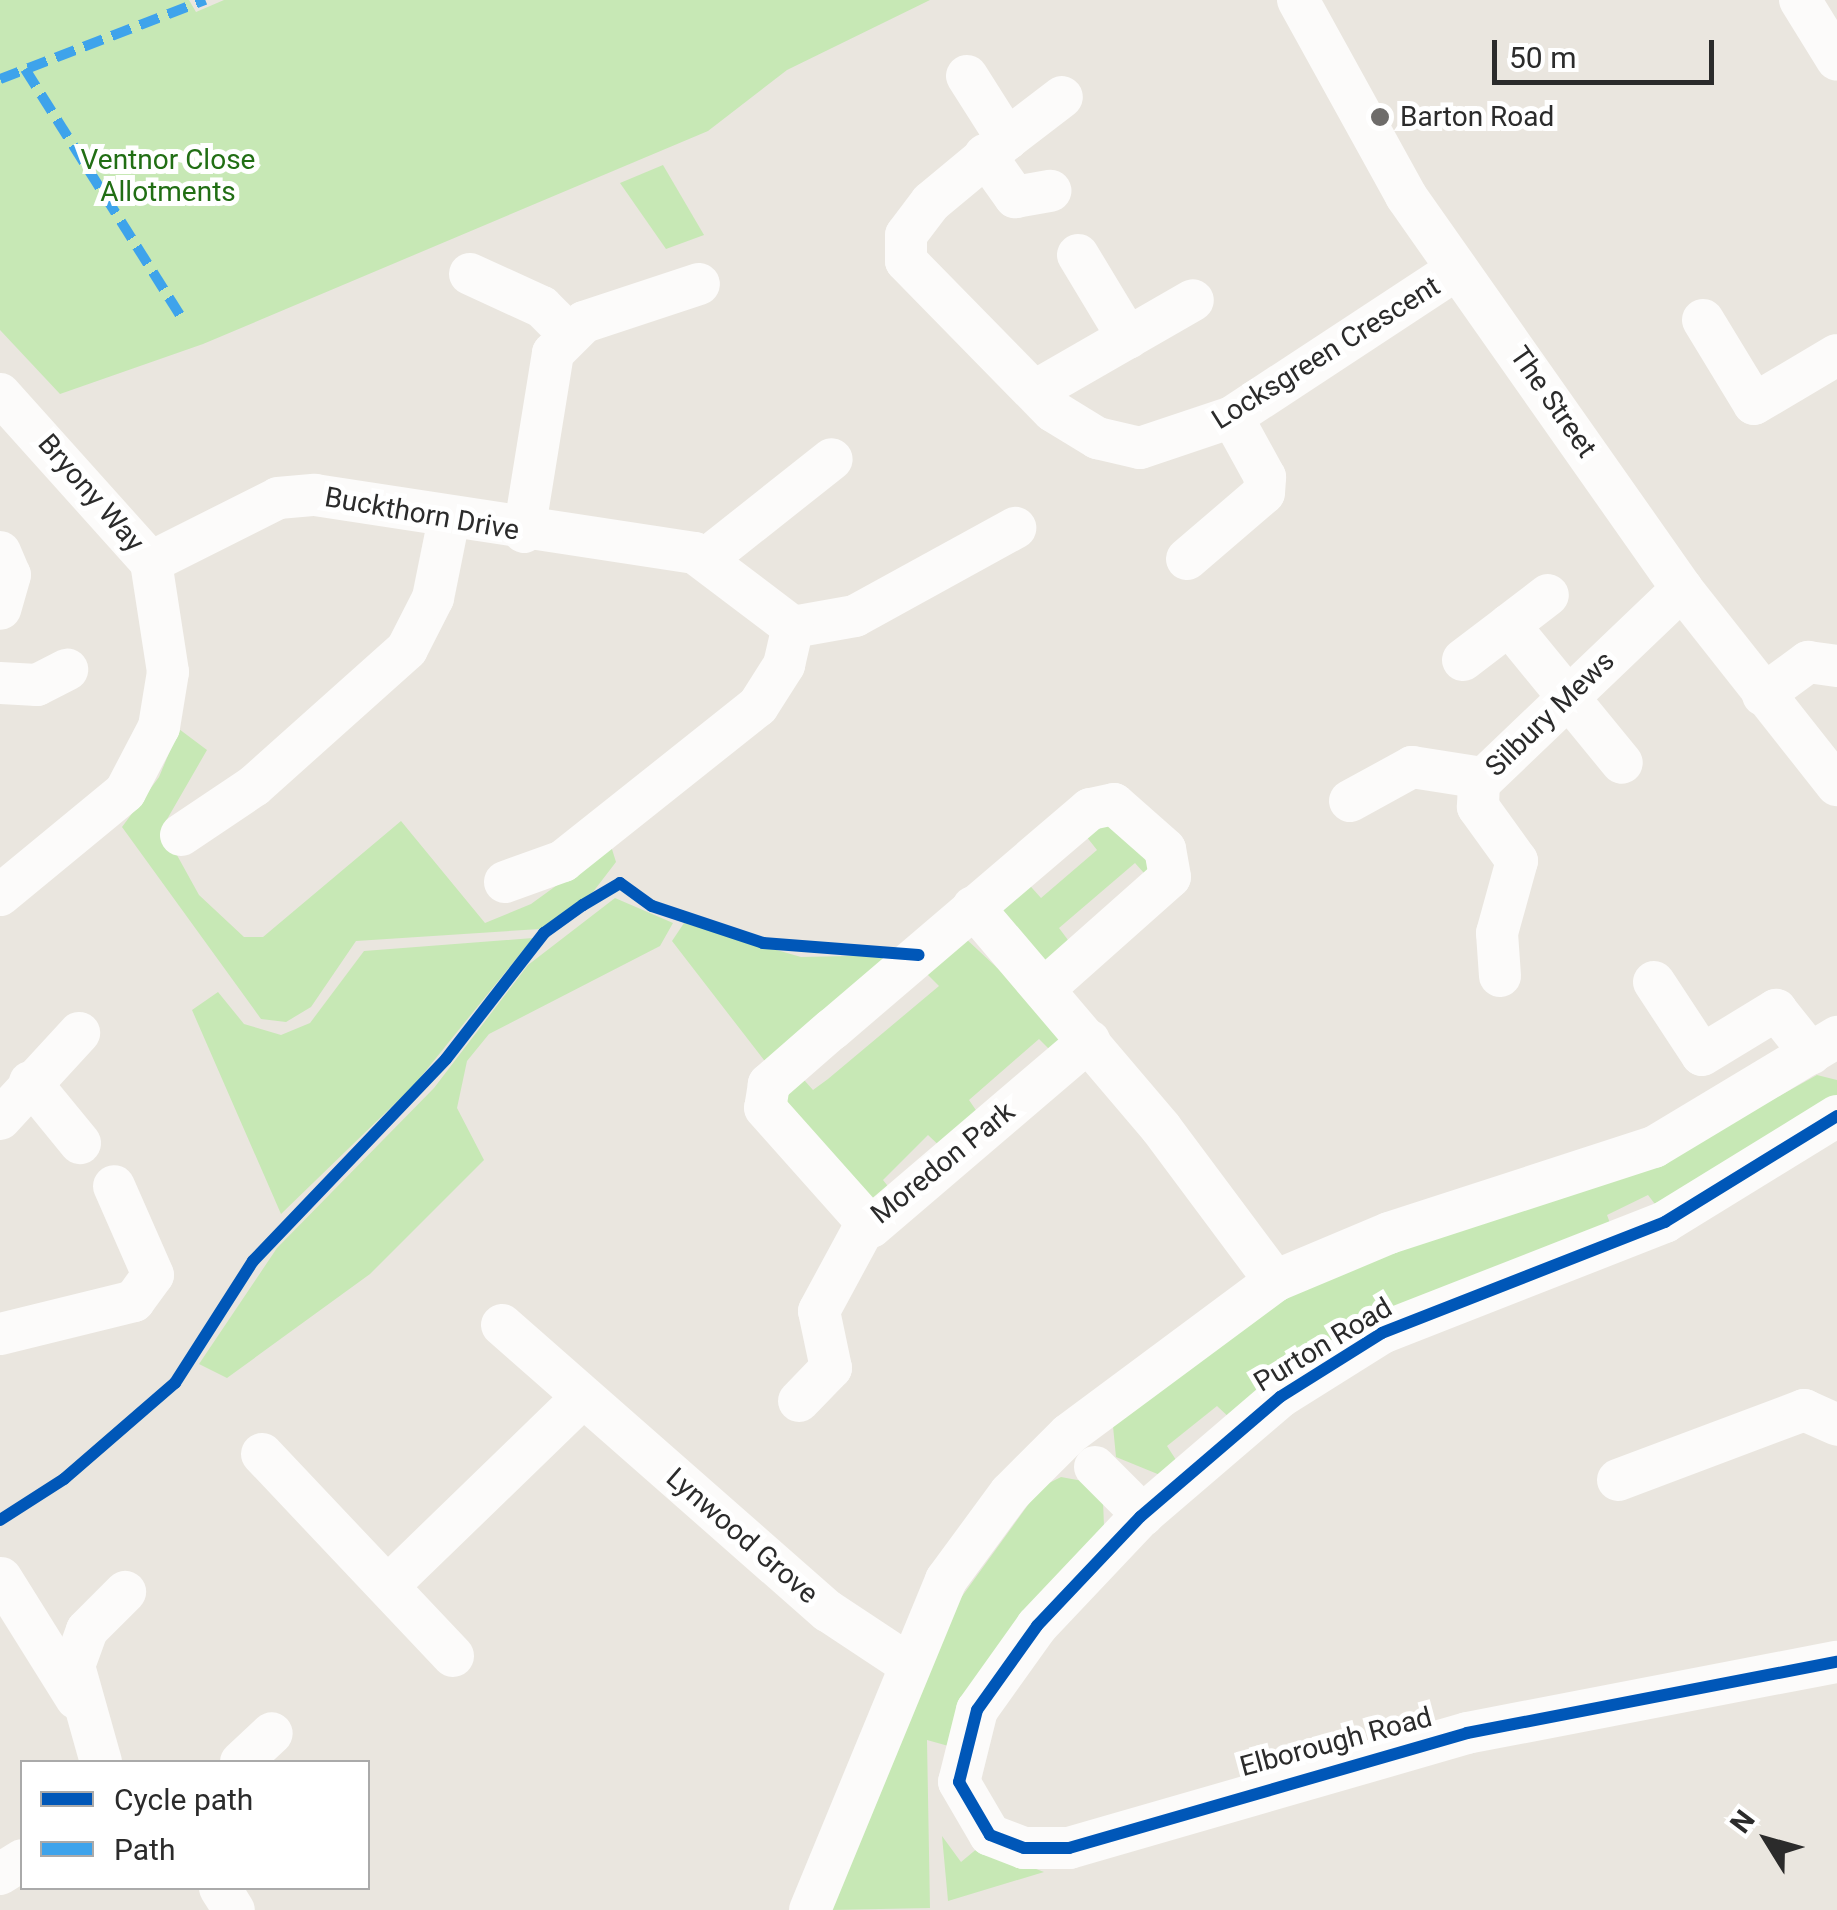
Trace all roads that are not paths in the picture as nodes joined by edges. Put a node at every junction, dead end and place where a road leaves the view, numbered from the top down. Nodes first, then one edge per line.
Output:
1 (1298, 0) edge
2 (1800, 0) edge
3 (1837, 60) edge
4 (966, 76) dead end
5 (1062, 97) dead end
6 (996, 147) junction
7 (1050, 190) dead end
8 (1078, 255) dead end
9 (1457, 270) junction
10 (470, 274) dead end
11 (698, 284) dead end
12 (1193, 300) dead end
13 (1703, 320) dead end
14 (568, 333) junction
15 (1128, 338) junction
16 (1837, 356) edge
17 (1035, 391) junction
18 (0, 394) edge
19 (1232, 417) junction
20 (832, 458) dead end
21 (449, 519) junction
22 (1014, 528) dead end
23 (524, 532) junction
24 (0, 552) edge
25 (707, 558) junction
26 (1187, 559) dead end
27 (150, 562) junction
28 (1682, 589) junction
29 (1548, 595) dead end
30 (0, 609) edge
31 (1509, 626) junction
32 (792, 627) junction
33 (1463, 660) dead end
34 (1837, 666) edge
35 (68, 670) dead end
36 (0, 682) edge
37 (1762, 694) junction
38 (1563, 696) junction
39 (1622, 763) dead end
40 (1482, 778) junction
41 (1835, 780) edge
42 (1350, 801) dead end
43 (181, 834) dead end
44 (504, 882) dead end
45 (0, 895) edge
46 (973, 907) junction
47 (1500, 976) dead end
48 (1654, 982) dead end
49 (1045, 988) junction
50 (78, 1033) dead end
51 (1089, 1041) junction
52 (1828, 1047) edge
53 (19, 1087) edge
54 (1837, 1116) edge
55 (80, 1143) dead end
56 (114, 1186) dead end
57 (865, 1226) junction
58 (1275, 1282) junction
59 (502, 1325) dead end
60 (0, 1334) edge
61 (582, 1399) junction
62 (800, 1401) dead end
63 (1837, 1424) edge
64 (262, 1454) dead end
65 (1095, 1467) dead end
66 (1618, 1480) dead end
67 (1142, 1515) junction
68 (1, 1578) edge
69 (389, 1585) junction
70 (125, 1592) dead end
71 (452, 1656) dead end
72 (1837, 1662) edge
73 (908, 1664) junction
74 (82, 1706) junction
75 (976, 1710) joint
76 (272, 1733) dead end
77 (100, 1760) edge
78 (243, 1760) edge
79 (0, 1897) edge
80 (8, 1910) edge
81 (810, 1910) edge

1 - 9 street, The Street
2 - 3 street
4 - 6 street
5 - 6 street, Locksgreen Crescent
6 - 7 street
6 - 17 street, Locksgreen Crescent
8 - 15 street
9 - 19 street, Locksgreen Crescent
9 - 28 street, The Street
10 - 14 street
11 - 14 street
12 - 15 street
13 - 16 street
14 - 23 street
15 - 17 street
17 - 19 street, Locksgreen Crescent
18 - 27 street, Bryony Way
19 - 26 street
20 - 25 street
21 - 23 street, Buckthorn Drive
21 - 27 street, Buckthorn Drive
21 - 43 street
22 - 32 street
23 - 25 street, Buckthorn Drive
24 - 30 street
25 - 32 street
27 - 45 street, Bryony Way
28 - 37 street, The Street
28 - 38 street, Silbury Mews
29 - 31 street
31 - 33 street
31 - 38 street
32 - 44 street
34 - 37 street
35 - 36 street
37 - 41 street, The Street
38 - 39 street
38 - 40 street, Silbury Mews
40 - 42 street
40 - 47 street, Silbury Mews
46 - 49 street
46 - 49 street, Moredon Park
46 - 57 street, Moredon Park
48 - 52 street
49 - 51 street
50 - 53 street
51 - 57 street, Moredon Park
51 - 58 street
52 - 58 street
53 - 55 street
54 - 67 street, Purton Road
56 - 60 street
57 - 62 street
58 - 73 street
59 - 61 street, Lynwood Grove
61 - 69 street
61 - 73 street, Lynwood Grove
63 - 66 street
64 - 69 street
65 - 67 street
67 - 75 street, Purton Road
68 - 74 street
69 - 71 street
70 - 74 street
72 - 75 street, Elborough Road
73 - 81 street
74 - 77 street
76 - 78 street
79 - 80 street

